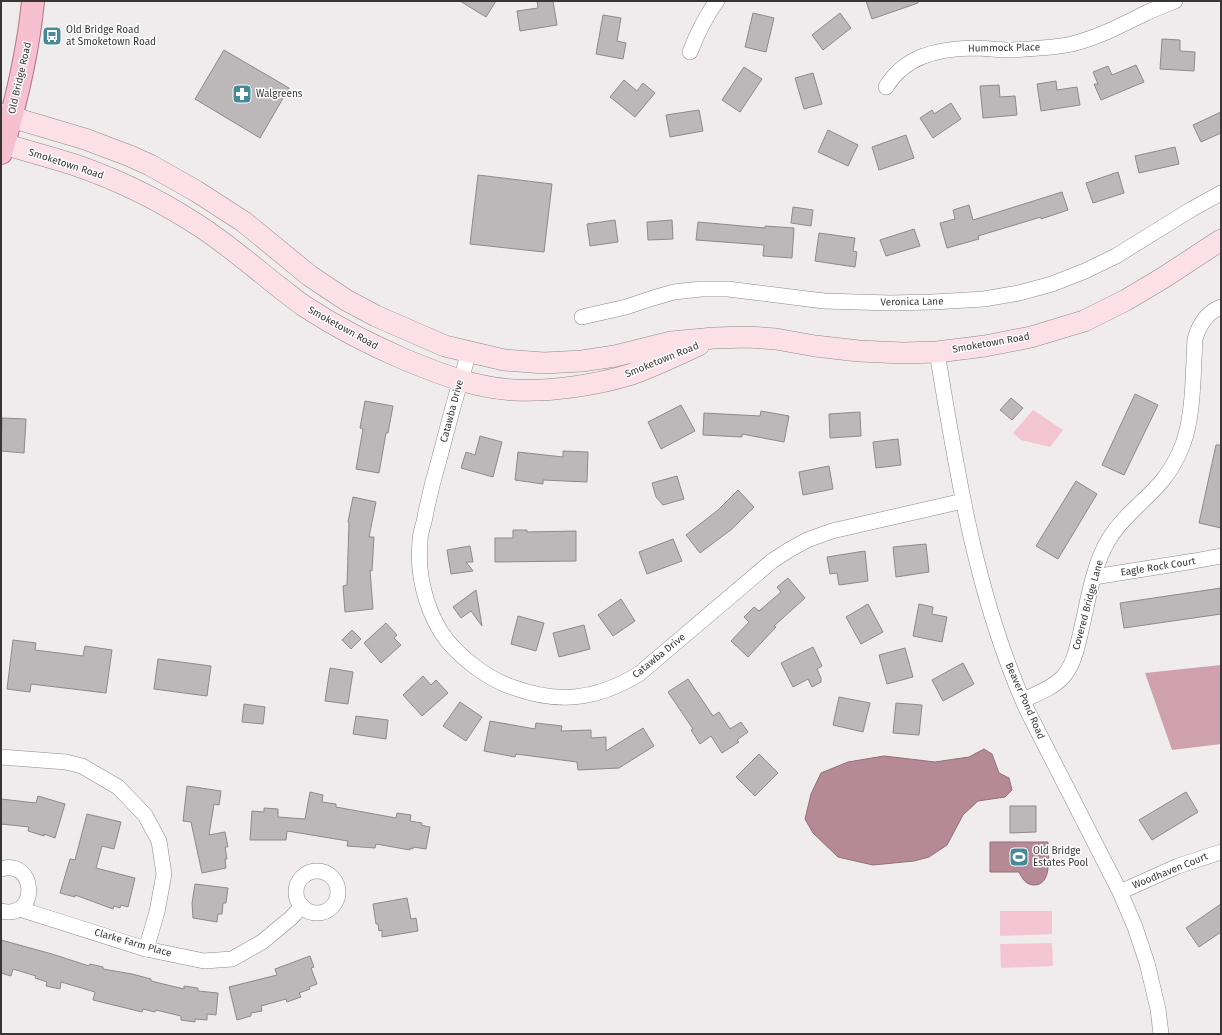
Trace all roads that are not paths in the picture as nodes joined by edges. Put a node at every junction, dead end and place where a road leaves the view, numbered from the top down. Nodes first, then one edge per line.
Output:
1 (33, 1) edge
2 (718, 1) edge
3 (1175, 1) edge
4 (690, 52) dead end
5 (886, 88) dead end
6 (6, 115) edge
7 (2, 147) edge
8 (1221, 193) edge
9 (1221, 240) edge
10 (1221, 306) edge
11 (582, 317) dead end
12 (714, 338) junction
13 (469, 352) junction
14 (936, 352) junction
15 (460, 380) junction
16 (963, 501) junction
17 (1221, 556) edge
18 (1094, 577) junction
19 (1023, 700) junction
20 (1, 757) edge
21 (1221, 852) edge
22 (1, 869) edge
23 (1120, 892) junction
24 (302, 906) dead end
25 (20, 909) junction
26 (1, 911) edge
27 (146, 949) junction
28 (1161, 1034) edge

1 - 6 main road, Old Bridge Road
2 - 4 street
3 - 5 street, Hummock Place
6 - 7 main road, Old Bridge Road
6 - 13 main road, Smoketown Road
7 - 15 main road, Smoketown Road
8 - 11 street, Veronica Lane
9 - 14 main road, Smoketown Road
10 - 18 street, Covered Bridge Lane
12 - 13 main road, Smoketown Road
12 - 14 main road, Smoketown Road
12 - 15 main road, Smoketown Road
13 - 15 street, Catawba Drive
14 - 16 street, Beaver Pond Road
15 - 16 street, Catawba Drive
16 - 19 street, Beaver Pond Road
17 - 18 street, Eagle Rock Court
18 - 19 street, Covered Bridge Lane
19 - 23 street, Beaver Pond Road
20 - 27 street
21 - 23 street, Woodhaven Court
22 - 25 street
23 - 28 street, Beaver Pond Road
24 - 27 street, Clarke Farm Place
25 - 26 street, Clarke Farm Place
25 - 27 street, Clarke Farm Place

